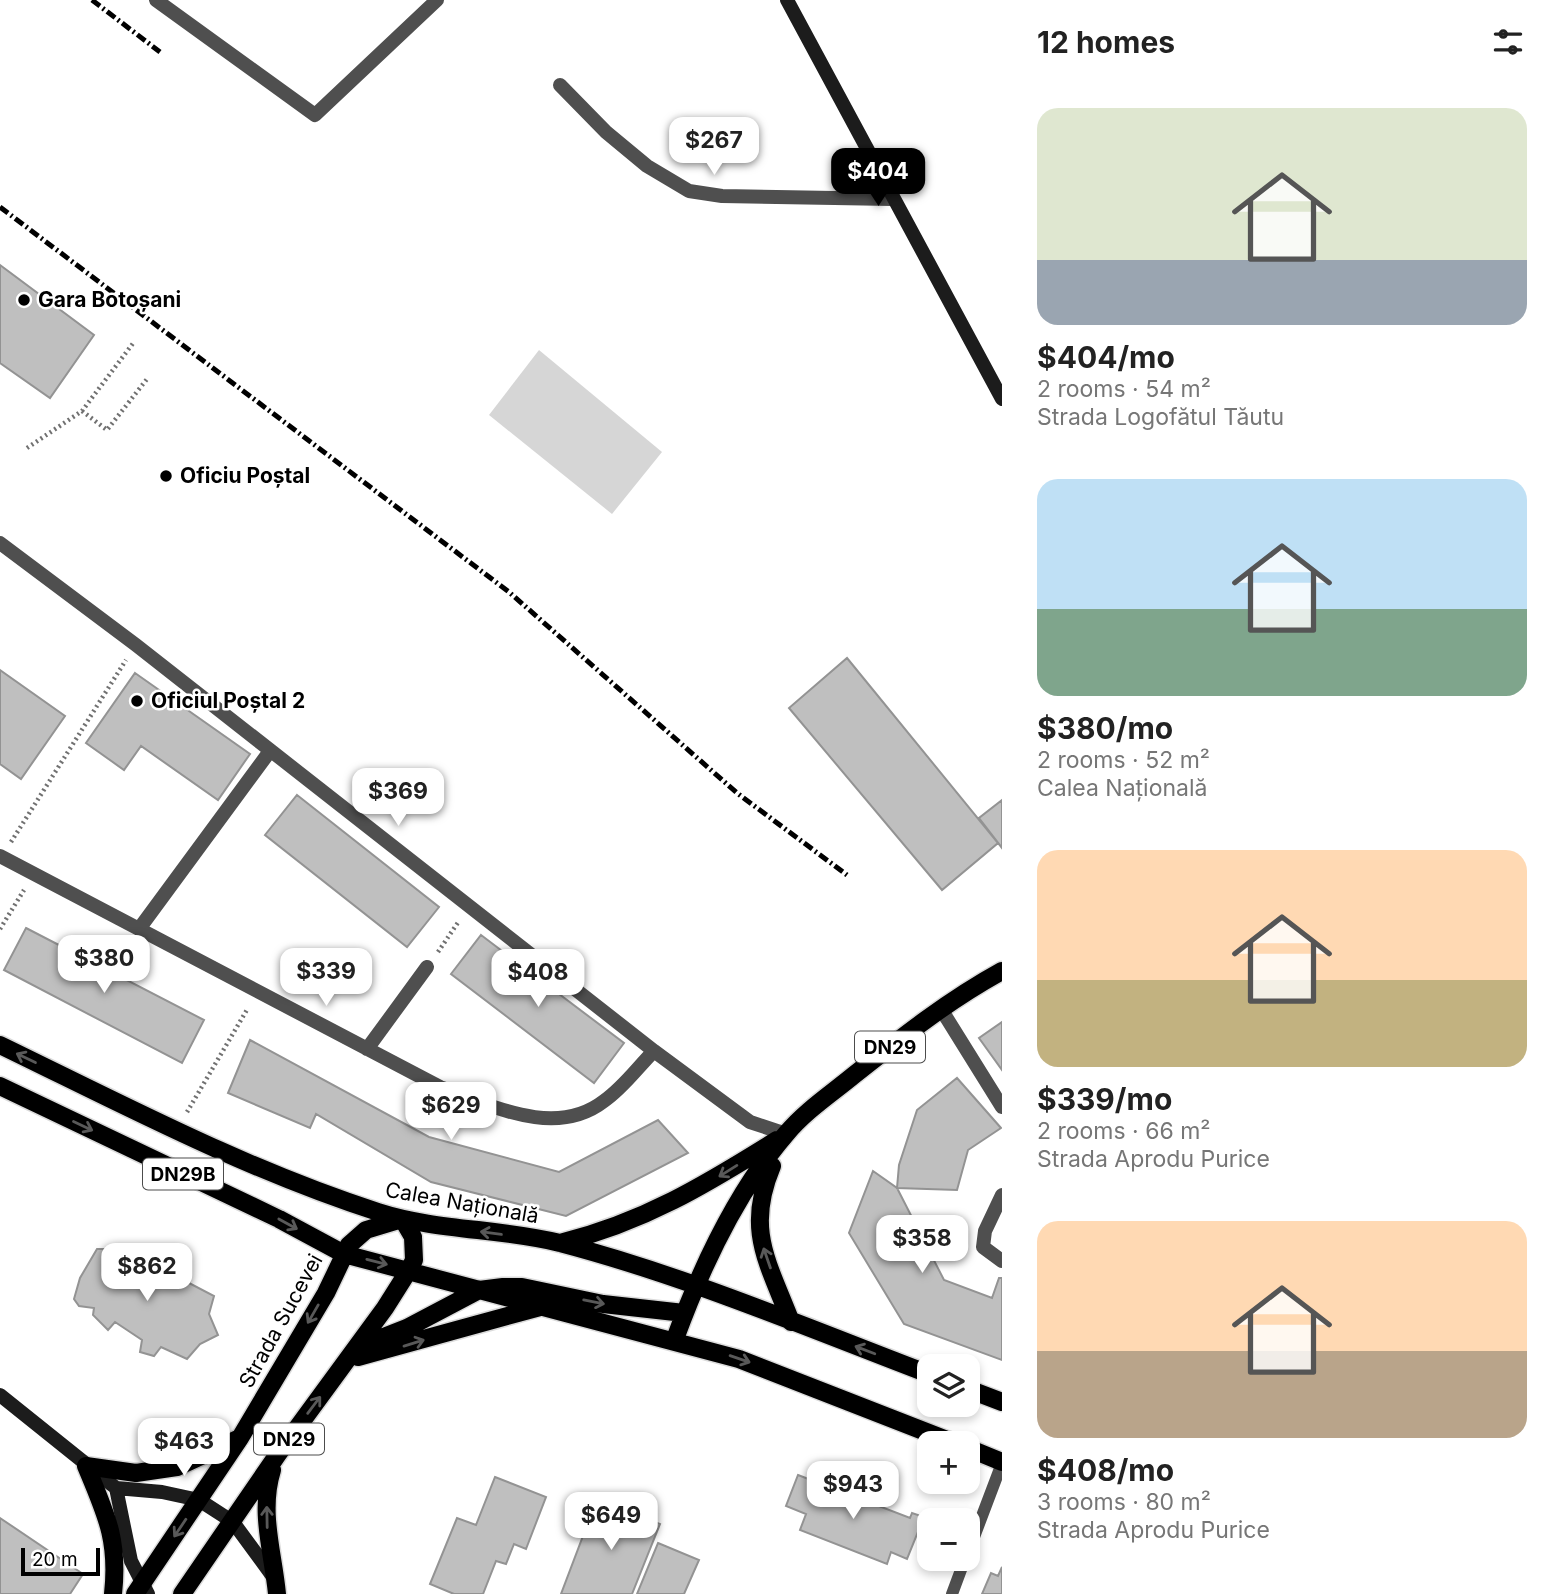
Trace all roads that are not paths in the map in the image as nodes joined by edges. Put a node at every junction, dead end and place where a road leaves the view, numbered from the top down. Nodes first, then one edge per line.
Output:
1 (156, 0) edge
2 (437, 0) edge
3 (787, 0) edge
4 (560, 85) dead end
5 (892, 199) junction
6 (1002, 399) edge
7 (0, 543) edge
8 (270, 751) junction
9 (1, 857) edge
10 (139, 929) junction
11 (427, 967) road end
12 (1002, 971) edge
13 (940, 1009) junction
14 (0, 1045) edge
15 (367, 1049) junction
16 (654, 1051) junction
17 (0, 1086) edge
18 (1002, 1107) edge
19 (786, 1134) junction
20 (1002, 1195) edge
21 (403, 1220) junction
22 (559, 1243) junction
23 (344, 1254) junction
24 (1002, 1261) edge
25 (409, 1270) junction
26 (696, 1286) junction
27 (479, 1290) junction
28 (545, 1306) junction
29 (684, 1312) junction
30 (791, 1322) junction
31 (675, 1339) junction
32 (352, 1354) junction
33 (917, 1369) edge
34 (980, 1394) edge
35 (0, 1395) edge
36 (1002, 1402) edge
37 (924, 1431) edge
38 (240, 1438) junction
39 (980, 1453) edge
40 (278, 1454) junction
41 (1002, 1462) edge
42 (86, 1466) junction
43 (116, 1488) junction
44 (199, 1500) junction
45 (980, 1521) edge
46 (233, 1522) junction
47 (961, 1571) edge
48 (279, 1590) edge
49 (141, 1591) edge
50 (113, 1594) edge
51 (182, 1594) edge
52 (952, 1594) edge

1 - 2 street
3 - 5 main road
4 - 5 street
5 - 6 main road
7 - 8 street
8 - 10 street
8 - 16 street
9 - 10 street
10 - 15 street
11 - 15 street
12 - 13 main road, DN29
13 - 18 street
13 - 19 main road, DN29
21 -> 14 main road, Calea Națională / DN29B
15 - 16 street
16 - 19 street
17 -> 23 main road, DN29B
19 -> 22 main road, DN29
19 - 26 main road, DN29
30 -> 19 main road
20 - 24 street
22 -> 21 main road, Calea Națională / DN29
21 - 23 main road, Strada Sucevei / DN29
21 - 25 main road, DN29
22 - 26 main road, Calea Națională
23 -> 25 main road, DN29B
23 -> 38 main road, Strada Sucevei / DN29
25 - 27 main road, DN29B
25 - 32 main road, DN29
26 - 29 main road, DN29
26 - 30 main road, Calea Națională
27 - 28 main road, DN29B
27 -> 29 main road
27 - 32 main road
28 - 31 main road
32 -> 28 main road
29 - 31 main road, DN29
33 -> 30 main road, Calea Națională
31 -> 37 main road
40 -> 32 main road, DN29
34 - 36 main road
35 - 42 main road
38 - 42 main road
38 - 44 main road, Strada Sucevei / DN29
39 - 41 main road
40 - 46 main road, DN29
48 -> 40 main road
41 - 45 lane
42 - 43 main road
42 - 50 main road
43 - 44 main road
43 - 49 main road
44 - 46 main road
44 -> 49 main road, Strada Sucevei / DN29
46 - 48 main road
46 - 51 main road, DN29
47 - 52 lane

